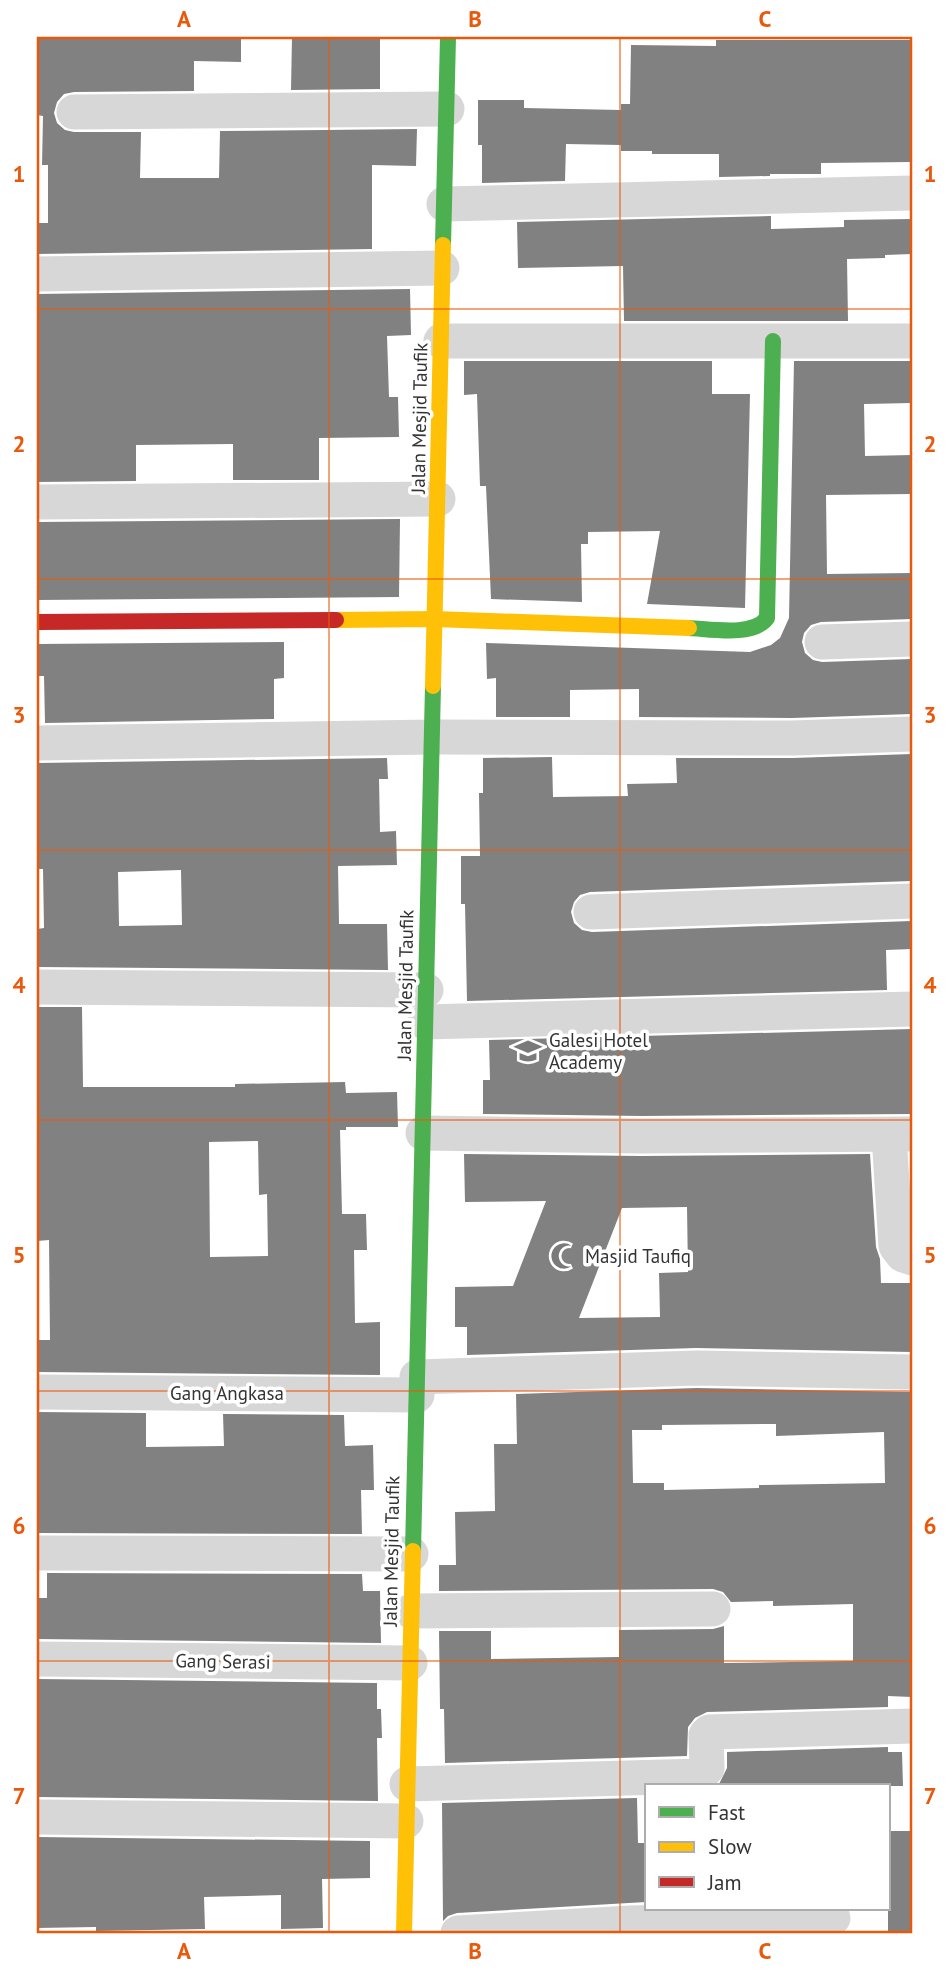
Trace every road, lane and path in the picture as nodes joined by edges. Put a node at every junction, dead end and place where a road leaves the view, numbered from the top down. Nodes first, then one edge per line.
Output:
1 (448, 37) edge
2 (447, 109) junction
3 (74, 112) dead end
4 (912, 193) edge
5 (444, 204) junction
6 (442, 268) junction
7 (37, 274) edge
8 (441, 341) junction
9 (773, 341) junction
10 (912, 341) edge
11 (438, 499) junction
12 (37, 502) edge
13 (435, 619) junction
14 (37, 622) edge
15 (912, 639) edge
16 (822, 642) dead end
17 (912, 734) edge
18 (433, 737) junction
19 (37, 743) edge
20 (912, 901) edge
21 (592, 912) dead end
22 (37, 987) edge
23 (426, 1006) junction
24 (912, 1009) edge
25 (423, 1133) junction
26 (901, 1135) edge
27 (912, 1258) edge
28 (912, 1372) edge
29 (417, 1386) junction
30 (37, 1392) edge
31 (37, 1553) edge
32 (411, 1554) junction
33 (713, 1609) dead end
34 (411, 1611) junction
35 (37, 1659) edge
36 (410, 1663) junction
37 (912, 1726) edge
38 (407, 1784) junction
39 (37, 1817) edge
40 (407, 1821) junction
41 (832, 1918) dead end
42 (404, 1933) edge
43 (458, 1933) edge

1 - 2 street, Jalan Mesjid Taufik
2 - 3 street
2 - 5 street, Jalan Mesjid Taufik
4 - 5 street
5 - 6 street, Jalan Mesjid Taufik
6 - 7 street
6 - 8 street, Jalan Mesjid Taufik
8 - 9 street
8 - 11 street, Jalan Mesjid Taufik
9 - 10 street
9 - 13 street
11 - 12 street
11 - 13 street, Jalan Mesjid Taufik
13 - 14 street
13 - 18 street, Jalan Mesjid Taufik
15 - 16 street
17 - 18 street
18 - 19 street
18 - 23 street, Jalan Mesjid Taufik
20 - 21 street
22 - 23 street
23 - 24 street
23 - 25 street, Jalan Mesjid Taufik
25 - 26 street
25 - 29 street, Jalan Mesjid Taufik
26 - 27 street
28 - 29 street, Gang Angkasa
29 - 30 street, Gang Angkasa
29 - 32 street, Jalan Mesjid Taufik
31 - 32 street
32 - 34 street, Jalan Mesjid Taufik
33 - 34 street
34 - 36 street, Jalan Mesjid Taufik
35 - 36 street, Gang Serasi
36 - 38 street, Jalan Mesjid Taufik
37 - 38 street
38 - 40 street, Jalan Mesjid Taufik
39 - 40 street
40 - 42 street, Jalan Mesjid Taufik
41 - 43 street

